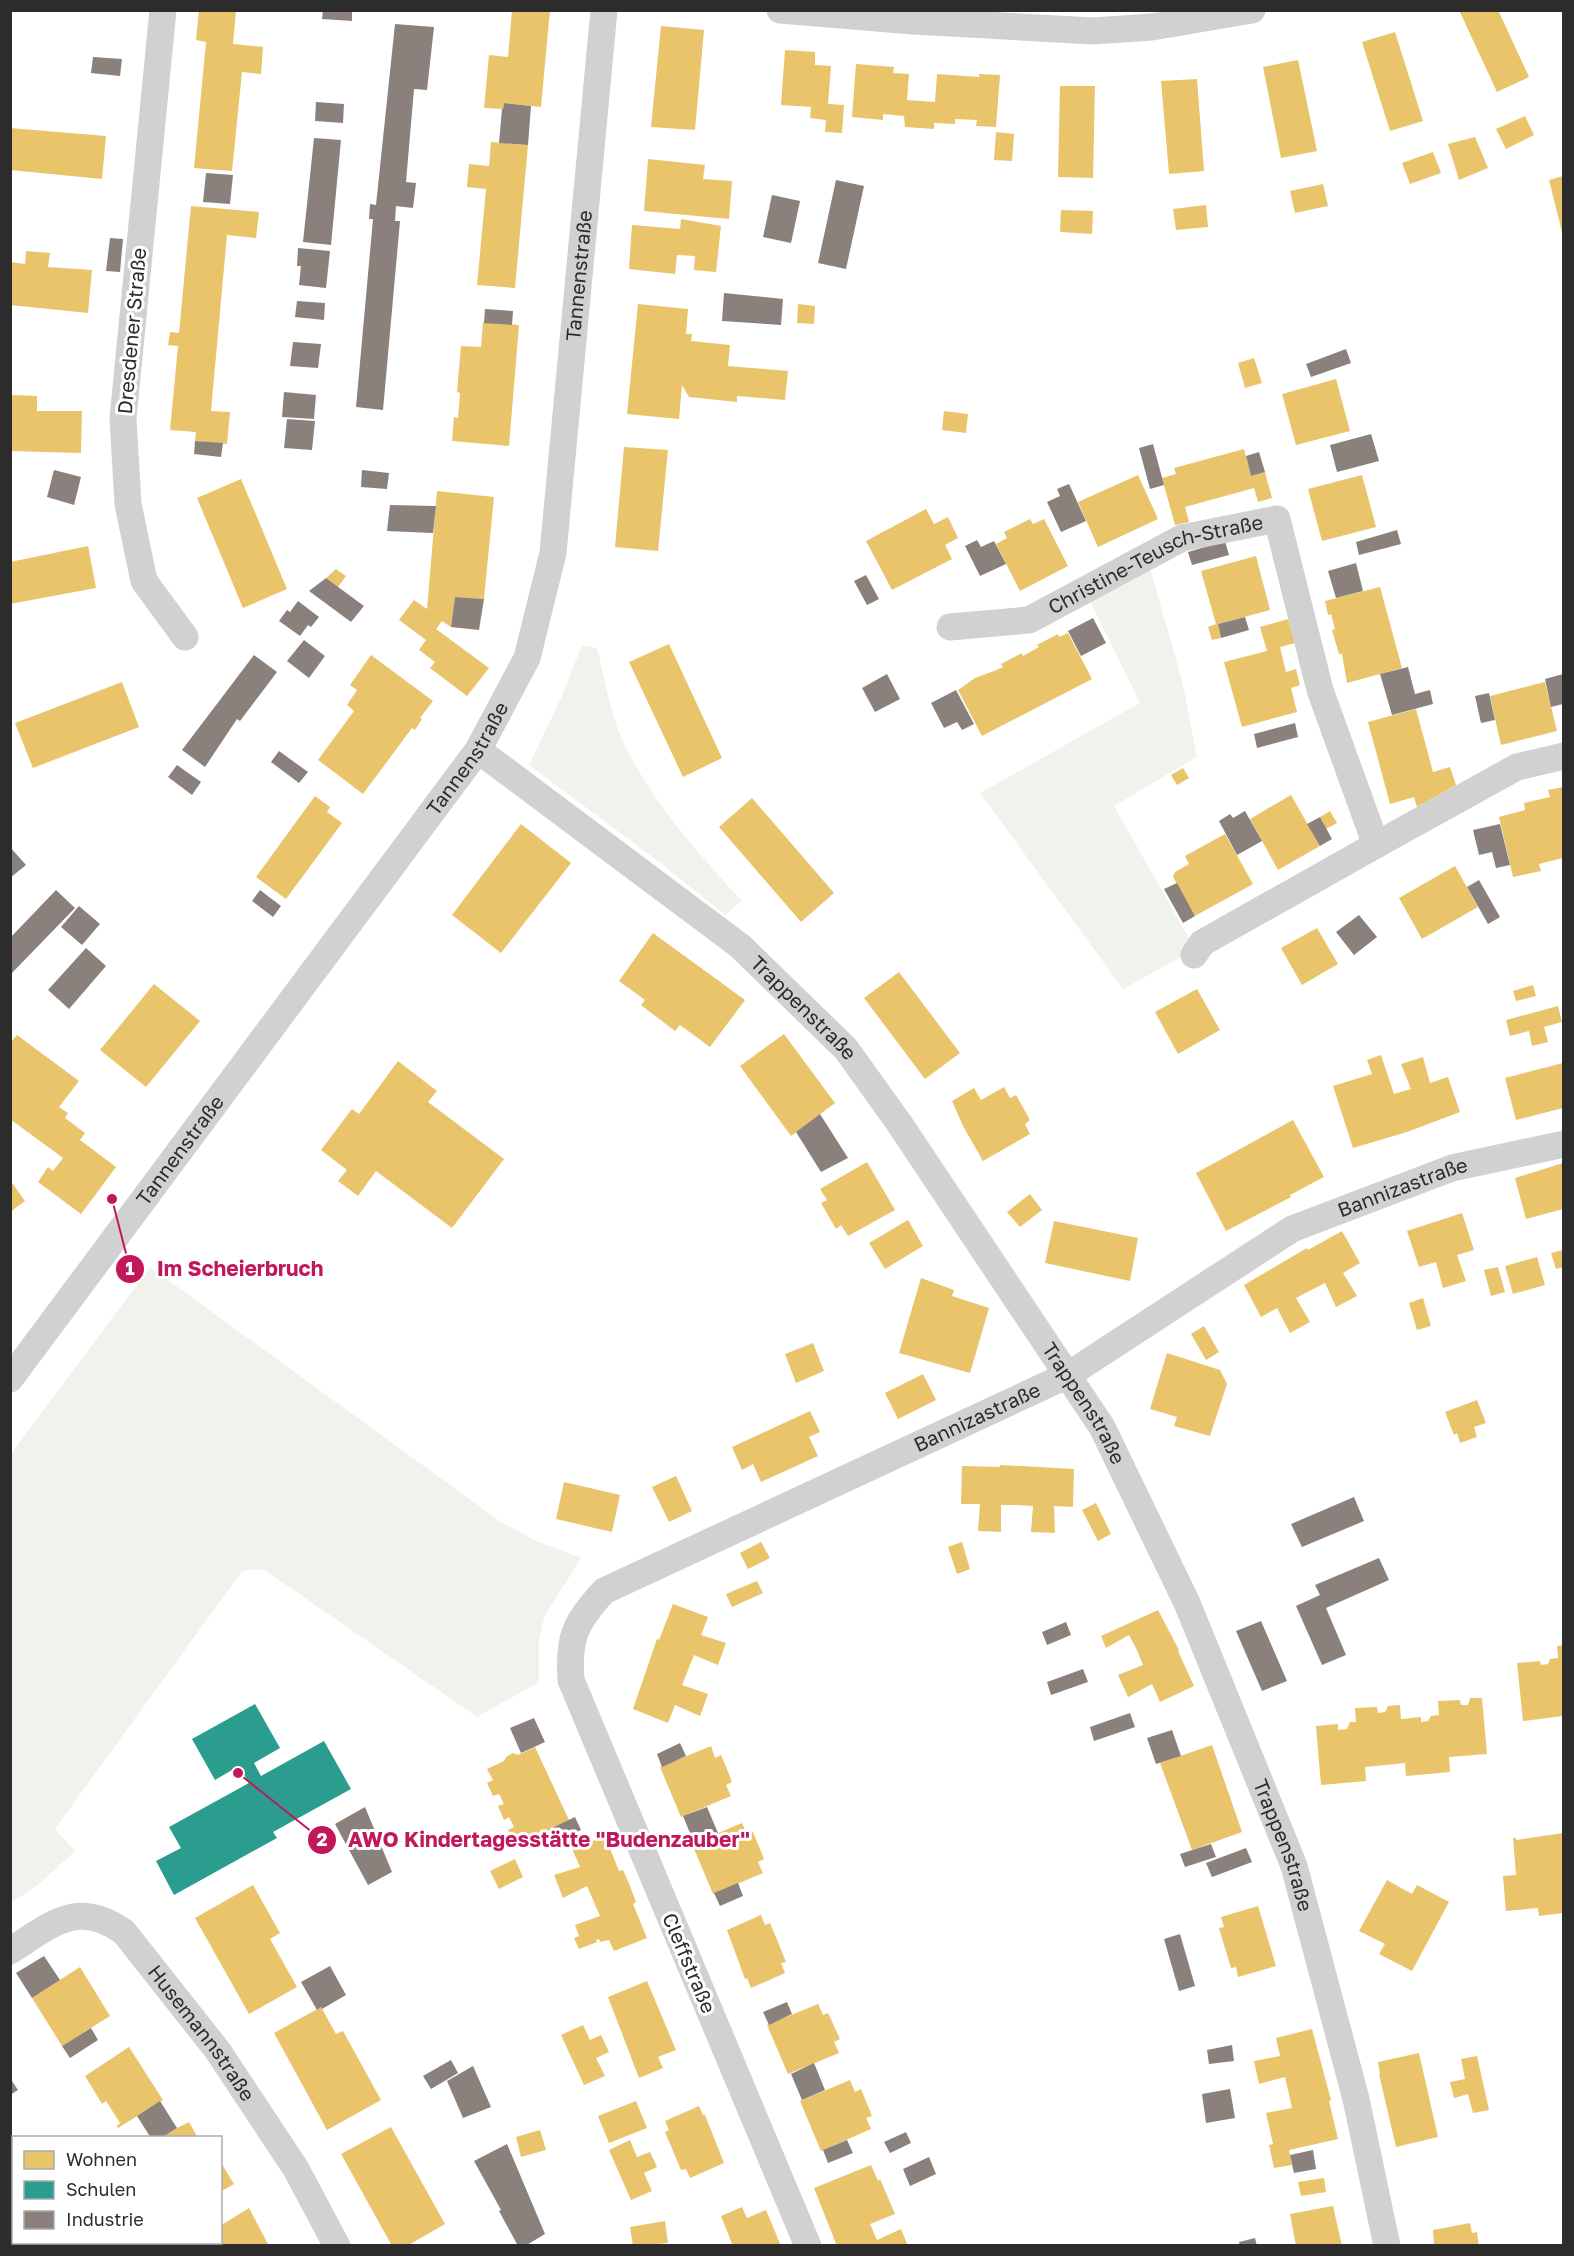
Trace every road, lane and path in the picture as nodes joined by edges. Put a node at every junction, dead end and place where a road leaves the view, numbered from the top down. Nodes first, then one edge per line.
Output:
1 (163, 10) edge
2 (604, 10) edge
3 (780, 10) edge
4 (1252, 10) edge
5 (950, 627) dead end
6 (185, 637) dead end
7 (478, 750) junction
8 (1563, 756) edge
9 (1376, 845) junction
10 (1194, 955) dead end
11 (1563, 1144) edge
12 (14, 1365) edge
13 (1068, 1375) junction
14 (571, 1680) joint
15 (10, 1951) edge
16 (337, 2246) edge
17 (808, 2246) edge
18 (1387, 2246) edge

1 - 6 street, Dresdener Straße
2 - 7 street, Tannenstraße
3 - 4 street
5 - 9 street, Christine-Teusch-Straße
7 - 12 street, Tannenstraße
7 - 13 street, Trappenstraße
8 - 9 street
9 - 10 street
11 - 13 street, Bannizastraße
13 - 14 street, Bannizastraße
13 - 18 street, Trappenstraße
14 - 17 street, Cleffstraße
15 - 16 street, Husemannstraße

